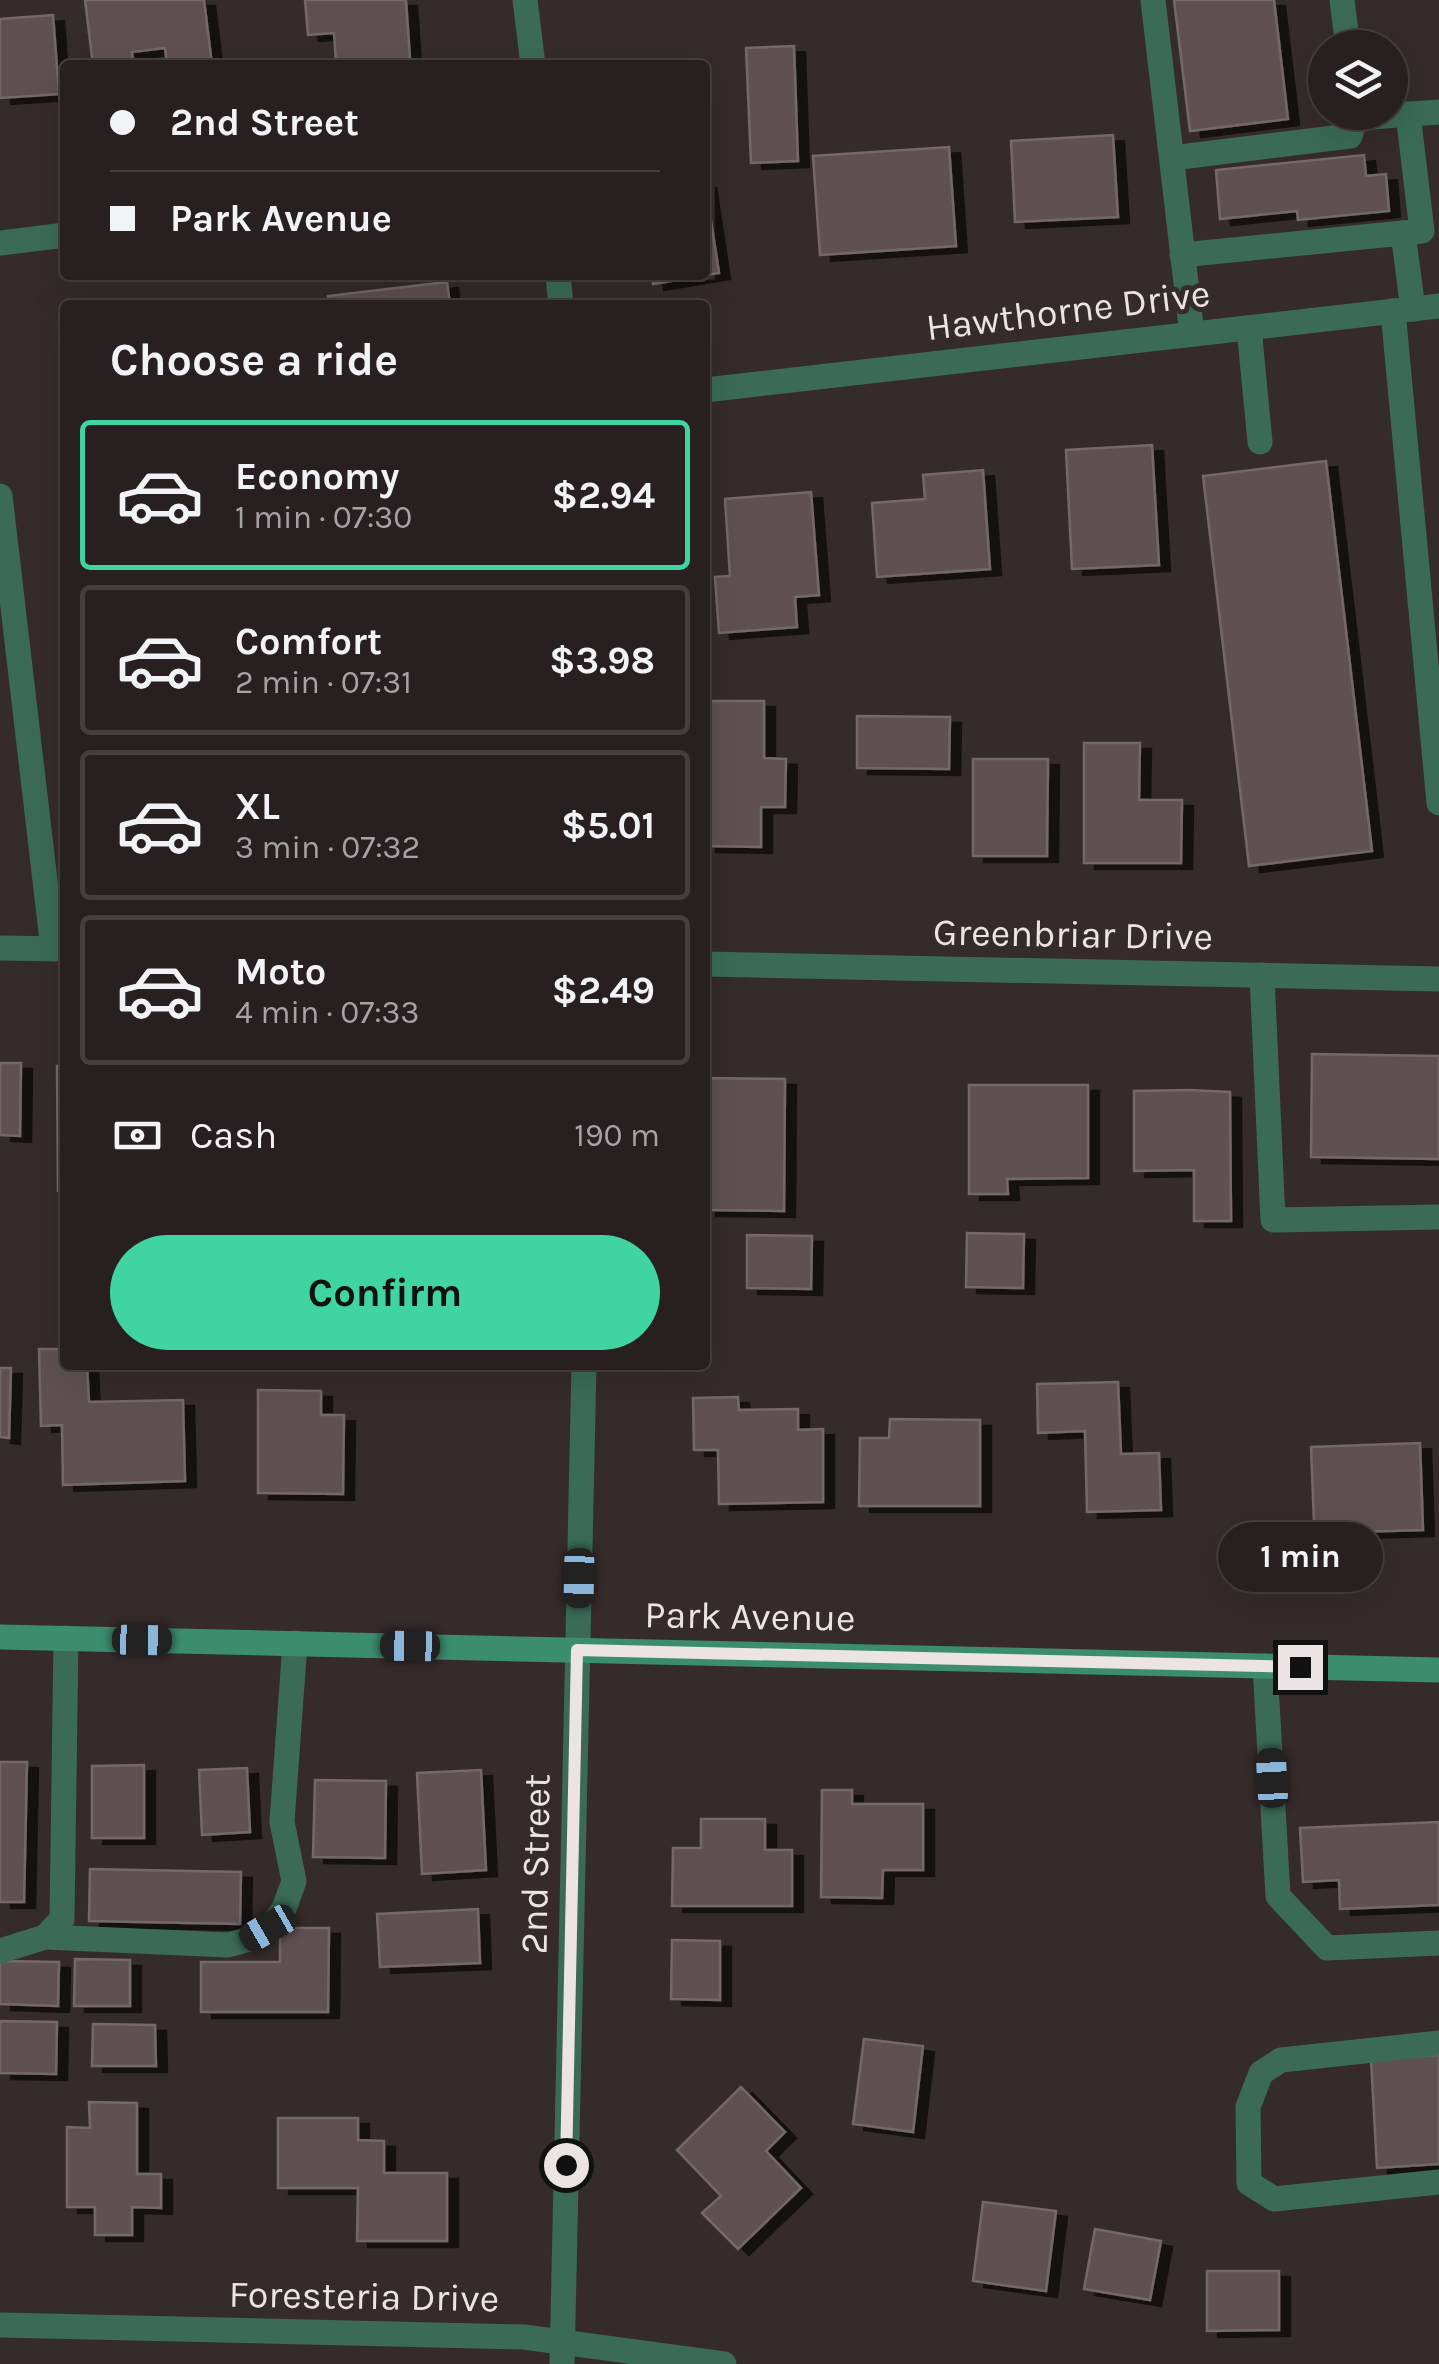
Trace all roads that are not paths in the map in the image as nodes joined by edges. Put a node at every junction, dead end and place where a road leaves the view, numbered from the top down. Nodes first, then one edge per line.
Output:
1 (526, 0) edge
2 (1153, 0) edge
3 (1342, 0) edge
4 (1346, 30) edge
5 (532, 60) edge
6 (1439, 112) edge
7 (1408, 114) joint
8 (1352, 130) edge
9 (1172, 158) junction
10 (1403, 234) junction
11 (60, 236) edge
12 (0, 243) edge
13 (1182, 256) junction
14 (1439, 306) edge
15 (1403, 310) junction
16 (1249, 328) junction
17 (1192, 334) junction
18 (710, 389) edge
19 (1260, 442) dead end
20 (0, 496) edge
21 (1439, 803) edge
22 (0, 948) edge
23 (59, 949) edge
24 (710, 964) edge
25 (1262, 975) junction
26 (1439, 979) edge
27 (1439, 1217) edge
28 (584, 1370) edge
29 (0, 1637) edge
30 (66, 1638) junction
31 (295, 1643) junction
32 (577, 1650) junction
33 (1265, 1666) junction
34 (1439, 1670) edge
35 (45, 1937) junction
36 (1439, 1943) edge
37 (0, 1951) edge
38 (1439, 2042) edge
39 (1439, 2182) edge
40 (0, 2325) edge
41 (562, 2353) edge
42 (724, 2364) edge

1 - 5 street
2 - 9 street
3 - 4 street
6 - 7 street
7 - 10 street
8 - 9 street
9 - 13 street
10 - 13 street
10 - 15 street
11 - 12 street
13 - 17 street
14 - 15 street, Hawthorne Drive
15 - 16 street, Hawthorne Drive
15 - 21 street
16 - 17 street, Hawthorne Drive
16 - 19 street
17 - 18 street, Hawthorne Drive
20 - 23 street
22 - 23 street
24 - 25 street, Greenbriar Drive
25 - 26 street, Greenbriar Drive
25 - 27 street
28 - 32 street, 2nd Street
29 - 30 street, Park Avenue
30 - 31 street, Park Avenue
30 - 35 street
31 - 32 street, Park Avenue
31 - 35 street
32 - 33 street, Park Avenue
32 - 41 street, 2nd Street
33 - 34 street, Park Avenue
33 - 36 street
35 - 37 street
38 - 39 street
40 - 41 street, Foresteria Drive
41 - 42 street, Foresteria Drive

